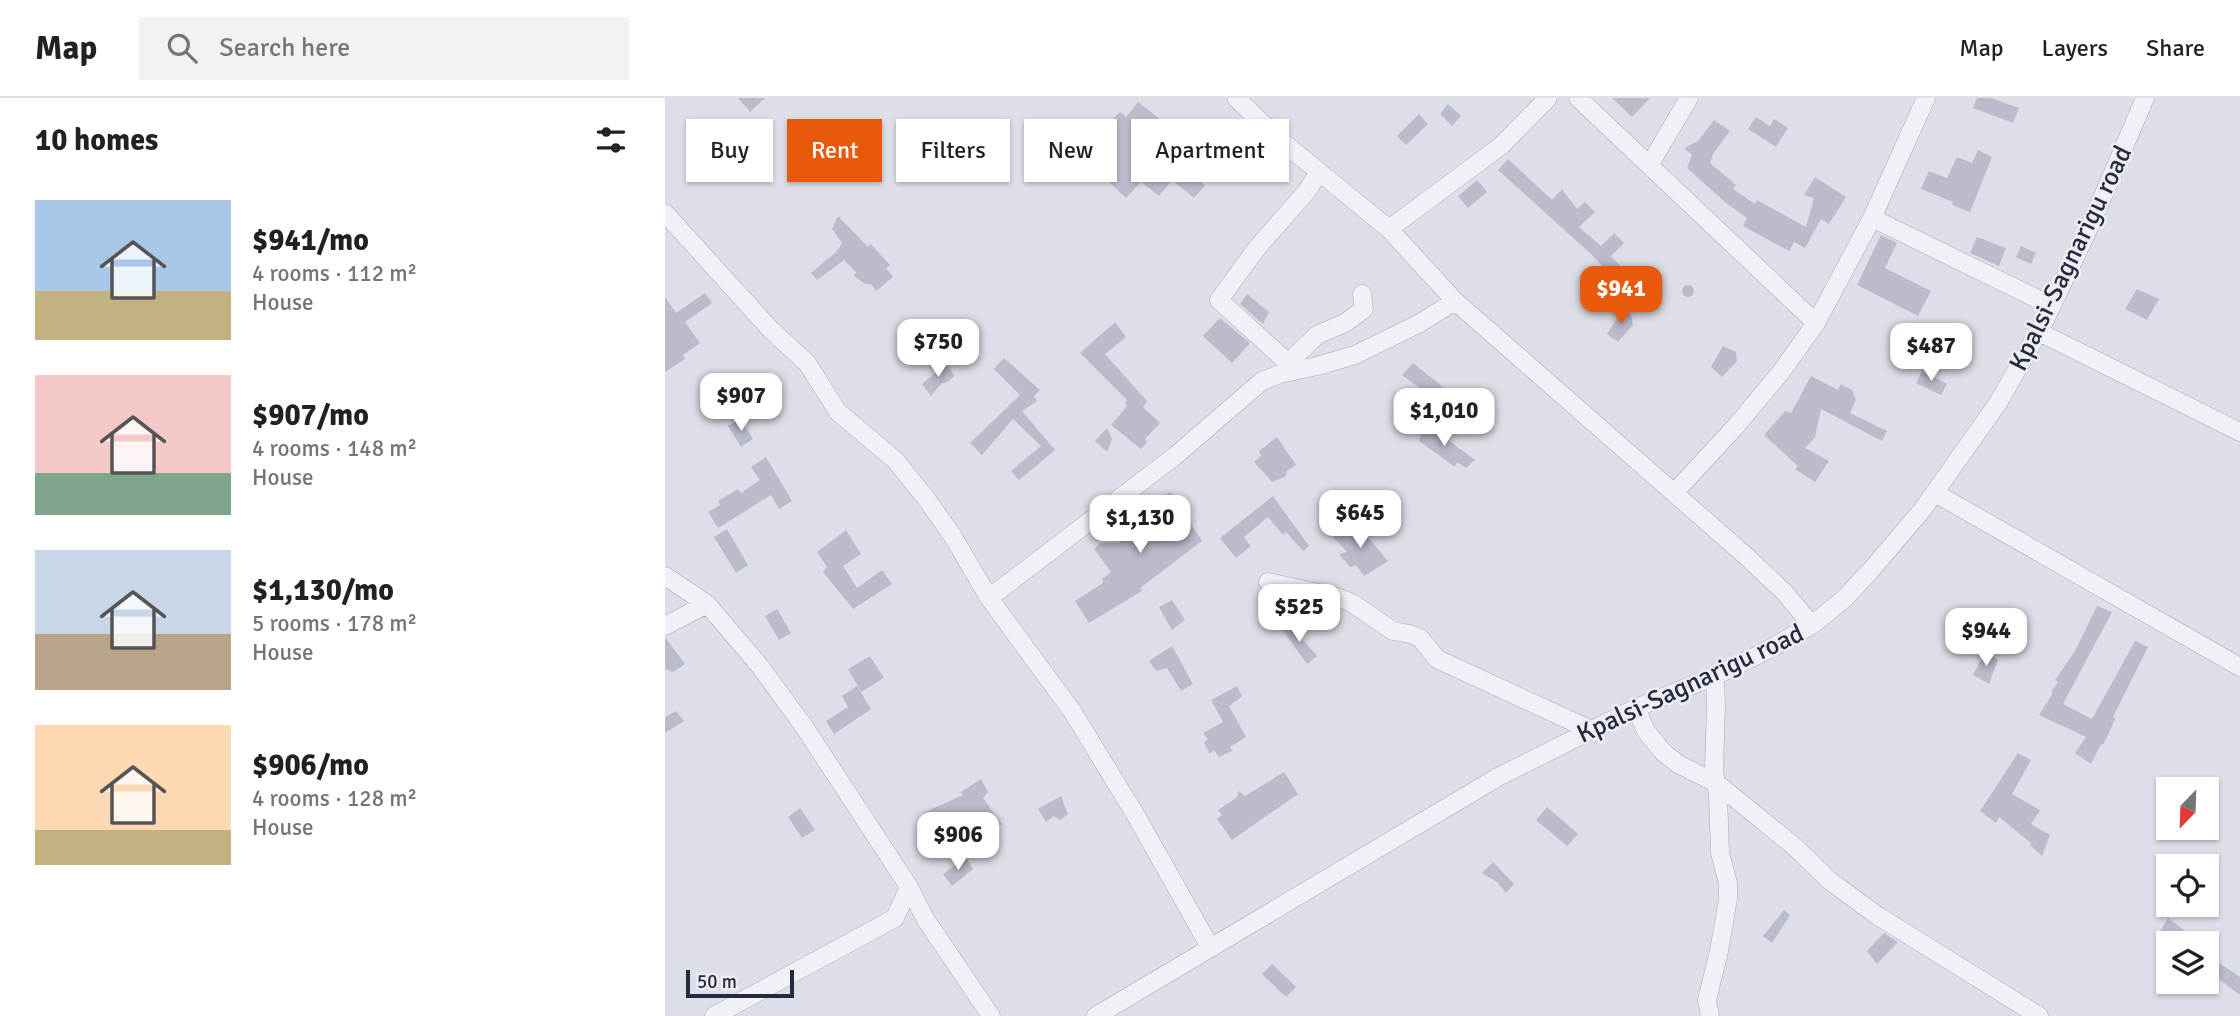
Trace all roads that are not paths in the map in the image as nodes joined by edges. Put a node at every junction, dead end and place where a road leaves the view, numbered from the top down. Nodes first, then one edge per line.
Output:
1 (1237, 98) edge
2 (1548, 98) edge
3 (1579, 98) edge
4 (1689, 98) edge
5 (1926, 98) edge
6 (2145, 98) edge
7 (1650, 164) junction
8 (1319, 172) junction
9 (665, 213) edge
10 (1873, 218) junction
11 (1389, 229) junction
12 (1362, 294) dead end
13 (1455, 301) junction
14 (2052, 306) junction
15 (1817, 323) junction
16 (2039, 332) junction
17 (2239, 430) edge
18 (1674, 493) junction
19 (1935, 493) junction
20 (665, 576) edge
21 (1268, 582) dead end
22 (989, 598) junction
23 (707, 604) junction
24 (1812, 625) junction
25 (665, 626) edge
26 (2240, 667) edge
27 (1715, 676) junction
28 (1636, 708) junction
29 (1591, 730) junction
30 (1716, 783) junction
31 (909, 887) junction
32 (895, 918) junction
33 (926, 920) junction
34 (1210, 947) junction
35 (714, 1016) edge
36 (991, 1016) edge
37 (1096, 1016) edge
38 (1710, 1016) edge
39 (2039, 1016) edge

1 - 8 street
2 - 11 street
3 - 7 street
4 - 7 street
5 - 10 street
6 - 14 street, Kpalsi-Sagnarigu road
7 - 15 street
8 - 11 street
8 - 12 street
9 - 22 street
10 - 14 street
10 - 15 street
11 - 13 street
13 - 18 street
13 - 22 street
14 - 16 street, Kpalsi-Sagnarigu road
15 - 18 street
16 - 17 street
16 - 19 street, Kpalsi-Sagnarigu road
18 - 24 street
19 - 24 street, Kpalsi-Sagnarigu road
19 - 26 street
20 - 23 street
21 - 29 street
22 - 34 street
23 - 25 street
23 - 31 street
24 - 27 street, Kpalsi-Sagnarigu road
27 - 28 street, Kpalsi-Sagnarigu road
27 - 30 street
28 - 29 street, Kpalsi-Sagnarigu road
28 - 30 street
29 - 34 street, Kpalsi-Sagnarigu road
30 - 38 street
30 - 39 street
31 - 32 street
31 - 33 street
32 - 33 street
32 - 35 street
33 - 36 street
34 - 37 street, Kpalsi-Sagnarigu road

